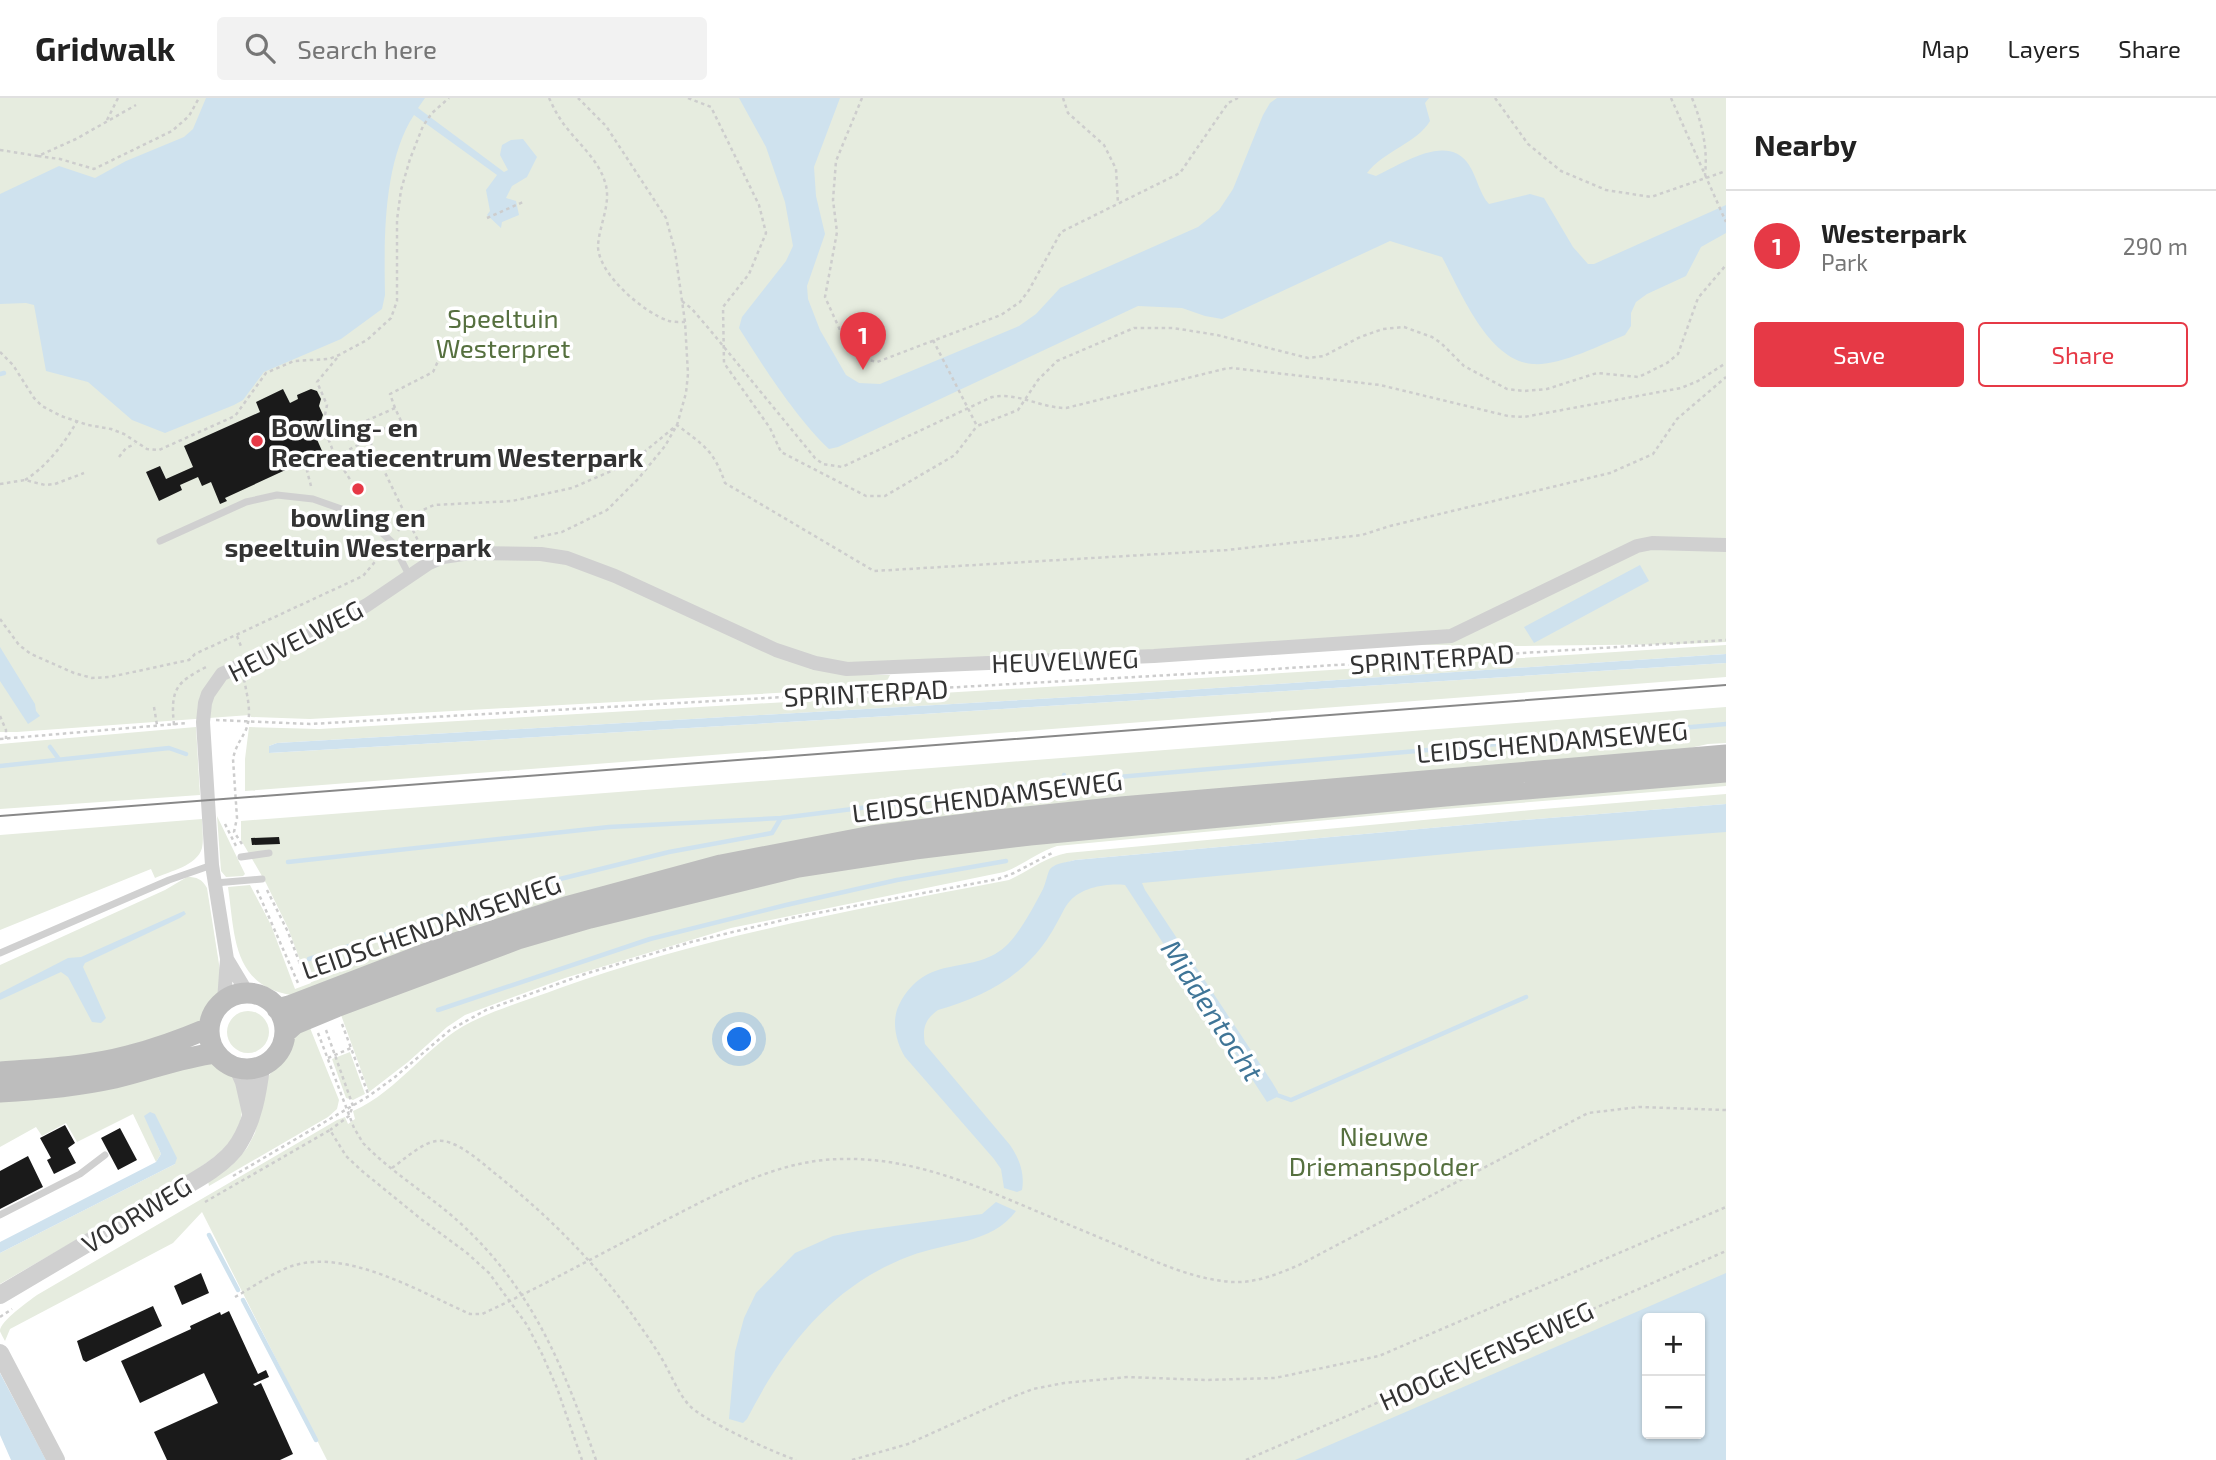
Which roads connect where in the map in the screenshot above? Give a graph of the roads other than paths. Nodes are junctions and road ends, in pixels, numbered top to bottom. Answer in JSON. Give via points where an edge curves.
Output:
{"nodes":[{"id":1,"x":160,"y":541,"type":"dead end"},
{"id":2,"x":1726,"y":545,"type":"edge"},
{"id":3,"x":407,"y":569,"type":"junction"},
{"id":4,"x":1726,"y":755,"type":"edge"},
{"id":5,"x":1726,"y":772,"type":"edge"},
{"id":6,"x":269,"y":853,"type":"dead end"},
{"id":7,"x":241,"y":857,"type":"dead end"},
{"id":8,"x":212,"y":865,"type":"junction"},
{"id":9,"x":262,"y":879,"type":"dead end"},
{"id":10,"x":215,"y":883,"type":"junction"},
{"id":11,"x":0,"y":953,"type":"edge"},
{"id":12,"x":227,"y":959,"type":"junction"},
{"id":13,"x":248,"y":994,"type":"junction"},
{"id":14,"x":224,"y":1001,"type":"junction"},
{"id":15,"x":277,"y":1009,"type":"junction"},
{"id":16,"x":209,"y":1028,"type":"junction"},
{"id":17,"x":285,"y":1034,"type":"junction"},
{"id":18,"x":216,"y":1053,"type":"junction"},
{"id":19,"x":261,"y":1066,"type":"junction"},
{"id":20,"x":239,"y":1068,"type":"junction"},
{"id":21,"x":0,"y":1072,"type":"edge"},
{"id":22,"x":0,"y":1091,"type":"edge"},
{"id":23,"x":251,"y":1112,"type":"junction"},
{"id":24,"x":105,"y":1154,"type":"dead end"},
{"id":25,"x":0,"y":1215,"type":"edge"},
{"id":26,"x":0,"y":1295,"type":"edge"},
{"id":27,"x":0,"y":1353,"type":"edge"},
{"id":28,"x":56,"y":1460,"type":"edge"}],
"edges":[{"from":1,"to":3,"type":"lane","via":[[246,502],[277,495],[313,499],[373,524],[392,542]]},
{"from":2,"to":3,"type":"street","name":"HEUVELWEG","via":[[1637,546],[1451,636],[1154,656],[847,669],[776,650],[567,558],[470,553]]},
{"from":3,"to":8,"type":"street","name":"HEUVELWEG","via":[[357,611],[222,674],[214,683],[205,703],[210,721]]},
{"from":4,"to":15,"type":"main road","name":"LEIDSCHENDAMSEWEG","via":[[1093,810],[872,836],[721,865],[566,907]]},
{"from":5,"to":17,"type":"main road","name":"LEIDSCHENDAMSEWEG","via":[[1030,835],[798,867],[518,939],[336,1007],[295,1024]]},
{"from":6,"to":7,"type":"lane"},
{"from":8,"to":10,"type":"street"},
{"from":8,"to":11,"type":"lane"},
{"from":9,"to":10,"type":"lane"},
{"from":10,"to":12,"type":"street"},
{"from":12,"to":13,"type":"street"},
{"from":12,"to":14,"type":"street"},
{"from":13,"to":14,"type":"main road"},
{"from":13,"to":15,"type":"main road","via":[[264,998]]},
{"from":14,"to":16,"type":"main road"},
{"from":15,"to":17,"type":"main road"},
{"from":16,"to":18,"type":"main road"},
{"from":16,"to":21,"type":"main road","via":[[126,1057]]},
{"from":17,"to":19,"type":"main road","via":[[276,1056]]},
{"from":18,"to":20,"type":"main road"},
{"from":18,"to":22,"type":"main road","via":[[113,1078]]},
{"from":19,"to":20,"type":"main road"},
{"from":19,"to":23,"type":"street","name":"VOORWEG"},
{"from":20,"to":23,"type":"street"},
{"from":23,"to":26,"type":"street","name":"VOORWEG","via":[[228,1157]]},
{"from":24,"to":25,"type":"lane","via":[[80,1174]]},
{"from":27,"to":28,"type":"street"}]}
